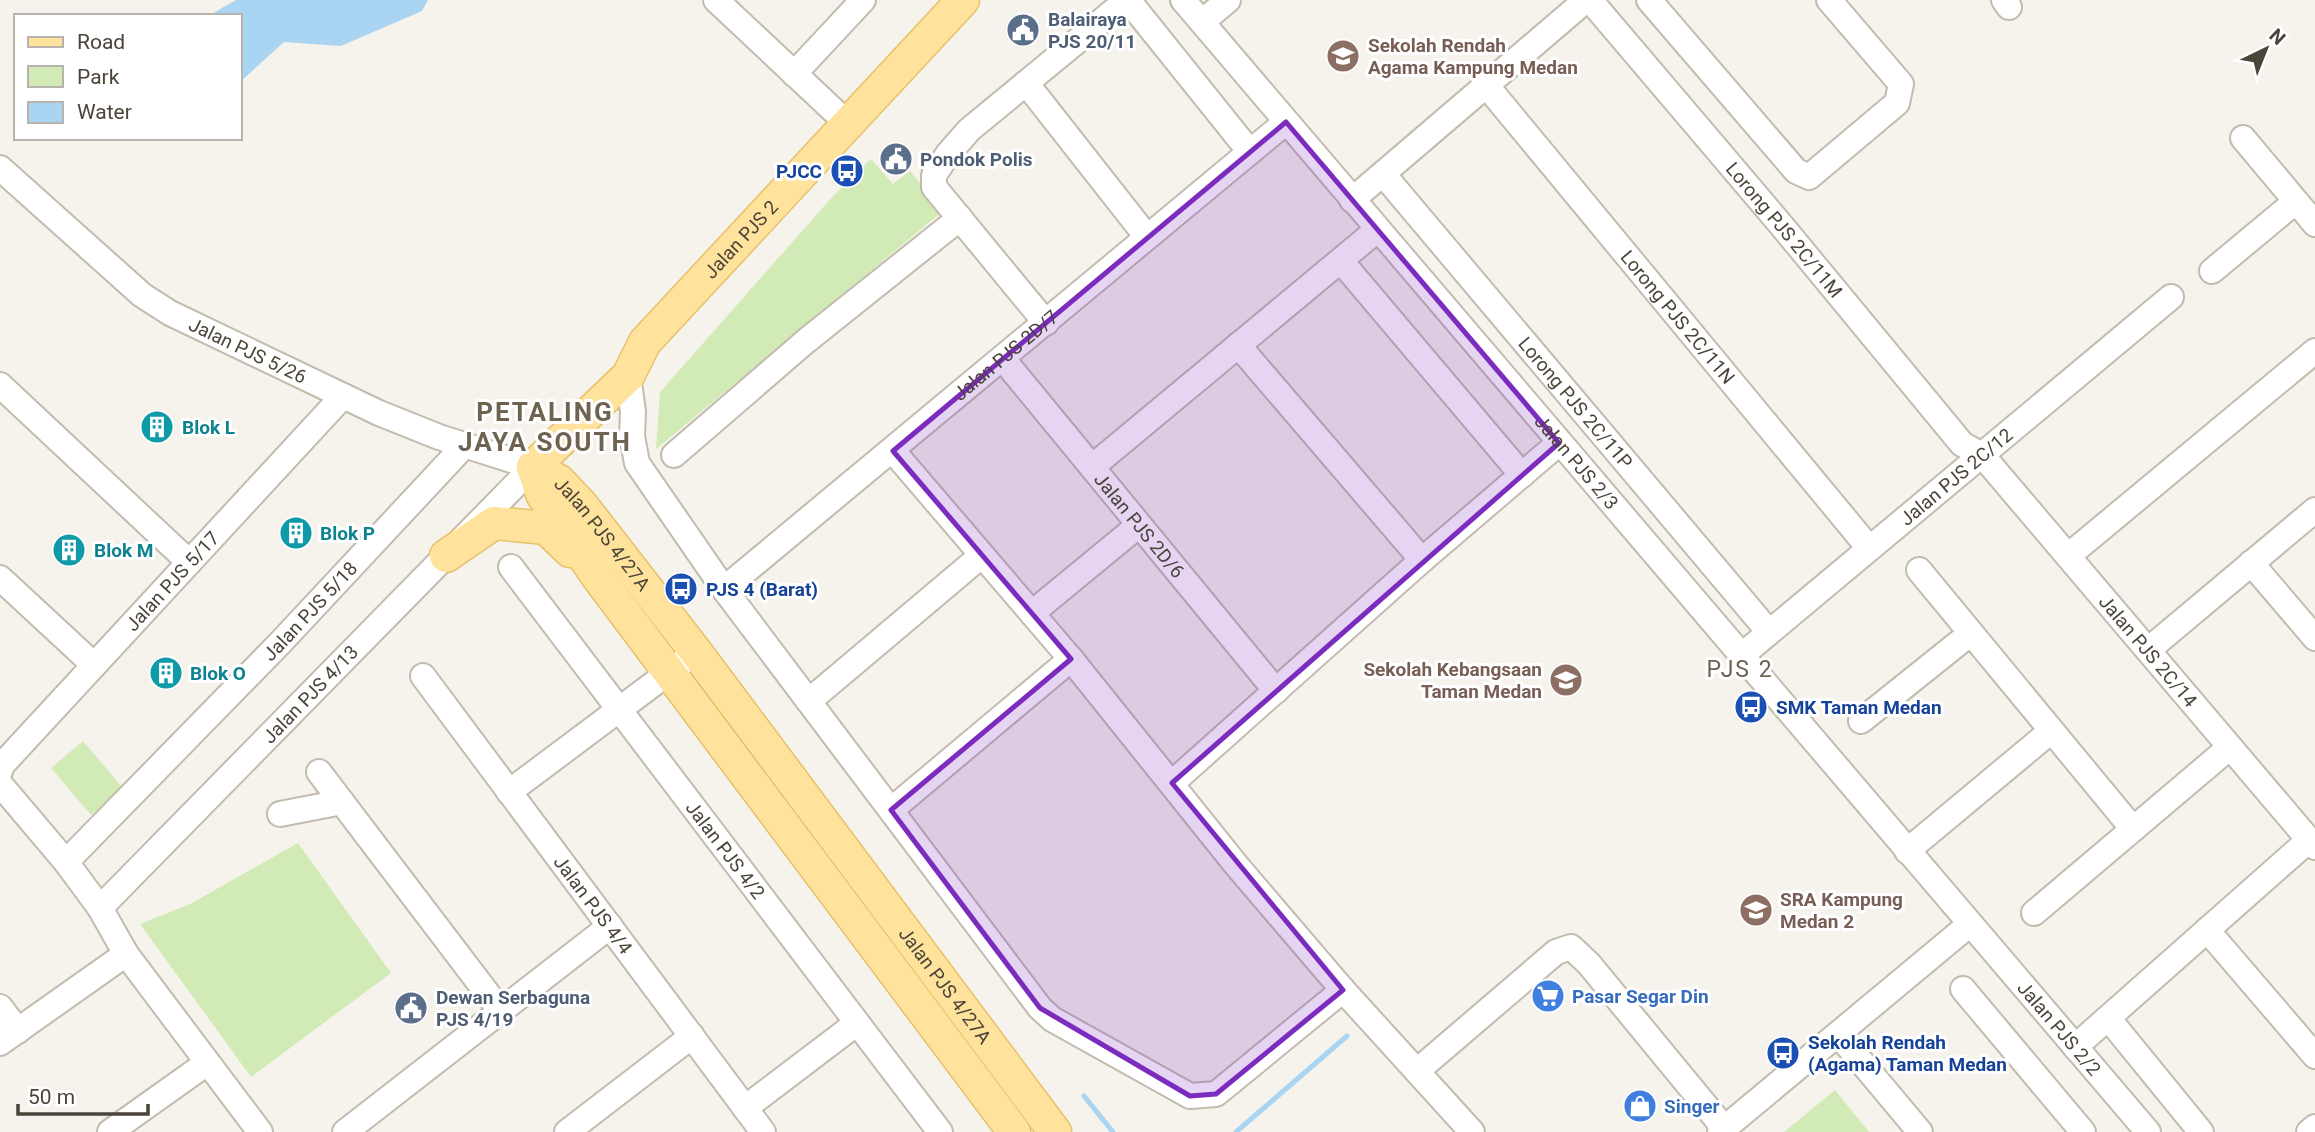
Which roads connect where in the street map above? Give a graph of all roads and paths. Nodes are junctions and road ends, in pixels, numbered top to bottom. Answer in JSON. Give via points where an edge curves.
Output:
{"nodes":[{"id":1,"x":716,"y":0,"type":"edge"},
{"id":2,"x":863,"y":0,"type":"edge"},
{"id":3,"x":963,"y":0,"type":"edge"},
{"id":4,"x":989,"y":0,"type":"edge"},
{"id":5,"x":1127,"y":0,"type":"edge"},
{"id":6,"x":1183,"y":0,"type":"edge"},
{"id":7,"x":1228,"y":0,"type":"edge"},
{"id":8,"x":1588,"y":0,"type":"edge"},
{"id":9,"x":1649,"y":0,"type":"edge"},
{"id":10,"x":1829,"y":0,"type":"edge"},
{"id":11,"x":1202,"y":22,"type":"junction"},
{"id":12,"x":794,"y":74,"type":"junction"},
{"id":13,"x":1026,"y":83,"type":"junction"},
{"id":14,"x":1486,"y":85,"type":"junction"},
{"id":15,"x":1286,"y":122,"type":"junction"},
{"id":16,"x":848,"y":124,"type":"junction"},
{"id":17,"x":2243,"y":138,"type":"dead end"},
{"id":18,"x":1250,"y":152,"type":"junction"},
{"id":19,"x":0,"y":168,"type":"edge"},
{"id":20,"x":1383,"y":174,"type":"junction"},
{"id":21,"x":1352,"y":200,"type":"junction"},
{"id":22,"x":2295,"y":202,"type":"junction"},
{"id":23,"x":960,"y":218,"type":"junction"},
{"id":24,"x":2315,"y":224,"type":"edge"},
{"id":25,"x":1377,"y":230,"type":"junction"},
{"id":26,"x":1147,"y":237,"type":"junction"},
{"id":27,"x":1341,"y":261,"type":"junction"},
{"id":28,"x":2212,"y":271,"type":"dead end"},
{"id":29,"x":2171,"y":297,"type":"dead end"},
{"id":30,"x":1046,"y":323,"type":"junction"},
{"id":31,"x":1238,"y":345,"type":"junction"},
{"id":32,"x":2315,"y":351,"type":"edge"},
{"id":33,"x":1003,"y":359,"type":"junction"},
{"id":34,"x":628,"y":376,"type":"junction"},
{"id":35,"x":0,"y":386,"type":"edge"},
{"id":36,"x":343,"y":396,"type":"junction"},
{"id":37,"x":578,"y":424,"type":"junction"},
{"id":38,"x":1559,"y":443,"type":"junction"},
{"id":39,"x":464,"y":446,"type":"junction"},
{"id":40,"x":893,"y":451,"type":"junction"},
{"id":41,"x":674,"y":455,"type":"dead end"},
{"id":42,"x":1982,"y":455,"type":"junction"},
{"id":43,"x":1091,"y":467,"type":"junction"},
{"id":44,"x":526,"y":474,"type":"junction"},
{"id":45,"x":1522,"y":475,"type":"junction"},
{"id":46,"x":581,"y":504,"type":"junction"},
{"id":47,"x":2315,"y":510,"type":"edge"},
{"id":48,"x":1139,"y":524,"type":"junction"},
{"id":49,"x":1869,"y":548,"type":"junction"},
{"id":50,"x":446,"y":556,"type":"junction"},
{"id":51,"x":981,"y":556,"type":"junction"},
{"id":52,"x":2068,"y":556,"type":"junction"},
{"id":53,"x":1422,"y":560,"type":"junction"},
{"id":54,"x":190,"y":562,"type":"junction"},
{"id":55,"x":2251,"y":564,"type":"junction"},
{"id":56,"x":511,"y":567,"type":"dead end"},
{"id":57,"x":1919,"y":570,"type":"dead end"},
{"id":58,"x":597,"y":576,"type":"junction"},
{"id":59,"x":0,"y":578,"type":"edge"},
{"id":60,"x":724,"y":589,"type":"junction"},
{"id":61,"x":1031,"y":613,"type":"junction"},
{"id":62,"x":1769,"y":632,"type":"junction"},
{"id":63,"x":1971,"y":633,"type":"junction"},
{"id":64,"x":2315,"y":638,"type":"edge"},
{"id":65,"x":2148,"y":650,"type":"junction"},
{"id":66,"x":696,"y":652,"type":"junction"},
{"id":67,"x":1741,"y":656,"type":"junction"},
{"id":68,"x":1071,"y":659,"type":"junction"},
{"id":69,"x":94,"y":665,"type":"junction"},
{"id":70,"x":669,"y":673,"type":"junction"},
{"id":71,"x":423,"y":676,"type":"dead end"},
{"id":72,"x":1276,"y":691,"type":"junction"},
{"id":73,"x":809,"y":701,"type":"junction"},
{"id":74,"x":620,"y":710,"type":"junction"},
{"id":75,"x":1861,"y":721,"type":"dead end"},
{"id":76,"x":2051,"y":731,"type":"junction"},
{"id":77,"x":2230,"y":747,"type":"junction"},
{"id":78,"x":0,"y":771,"type":"edge"},
{"id":79,"x":319,"y":772,"type":"dead end"},
{"id":80,"x":1172,"y":783,"type":"junction"},
{"id":81,"x":509,"y":792,"type":"junction"},
{"id":82,"x":342,"y":802,"type":"junction"},
{"id":83,"x":891,"y":810,"type":"junction"},
{"id":84,"x":280,"y":814,"type":"dead end"},
{"id":85,"x":2133,"y":830,"type":"junction"},
{"id":86,"x":2312,"y":843,"type":"edge"},
{"id":87,"x":1908,"y":851,"type":"junction"},
{"id":88,"x":66,"y":862,"type":"junction"},
{"id":89,"x":94,"y":900,"type":"junction"},
{"id":90,"x":2034,"y":914,"type":"dead end"},
{"id":91,"x":1970,"y":924,"type":"junction"},
{"id":92,"x":610,"y":926,"type":"junction"},
{"id":93,"x":2207,"y":930,"type":"junction"},
{"id":94,"x":126,"y":954,"type":"junction"},
{"id":95,"x":939,"y":977,"type":"junction"},
{"id":96,"x":1963,"y":989,"type":"dead end"},
{"id":97,"x":1343,"y":990,"type":"junction"},
{"id":98,"x":914,"y":1000,"type":"junction"},
{"id":99,"x":0,"y":1007,"type":"edge"},
{"id":100,"x":500,"y":1010,"type":"junction"},
{"id":101,"x":2108,"y":1018,"type":"junction"},
{"id":102,"x":857,"y":1023,"type":"junction"},
{"id":103,"x":1838,"y":1034,"type":"junction"},
{"id":104,"x":692,"y":1036,"type":"junction"},
{"id":105,"x":9,"y":1037,"type":"edge"},
{"id":106,"x":991,"y":1047,"type":"junction"},
{"id":107,"x":2076,"y":1047,"type":"junction"},
{"id":108,"x":2315,"y":1056,"type":"edge"},
{"id":109,"x":207,"y":1063,"type":"junction"},
{"id":110,"x":964,"y":1066,"type":"junction"},
{"id":111,"x":1417,"y":1070,"type":"junction"},
{"id":112,"x":745,"y":1108,"type":"junction"},
{"id":113,"x":2315,"y":1127,"type":"edge"},
{"id":114,"x":582,"y":1128,"type":"edge"},
{"id":115,"x":1722,"y":1130,"type":"edge"},
{"id":116,"x":110,"y":1132,"type":"edge"},
{"id":117,"x":260,"y":1132,"type":"edge"},
{"id":118,"x":345,"y":1132,"type":"edge"},
{"id":119,"x":763,"y":1132,"type":"edge"},
{"id":120,"x":940,"y":1132,"type":"edge"},
{"id":121,"x":1014,"y":1132,"type":"edge"},
{"id":122,"x":1055,"y":1132,"type":"edge"},
{"id":123,"x":1472,"y":1132,"type":"edge"},
{"id":124,"x":1920,"y":1132,"type":"edge"},
{"id":125,"x":2083,"y":1132,"type":"edge"},
{"id":126,"x":2148,"y":1132,"type":"edge"},
{"id":127,"x":2201,"y":1132,"type":"edge"},
{"id":128,"x":2309,"y":1132,"type":"edge"}],
"edges":[{"from":1,"to":12,"type":"street"},
{"from":2,"to":12,"type":"street"},
{"from":3,"to":16,"type":"main road","name":"Jalan PJS 2"},
{"from":4,"to":34,"type":"main road","via":[[657,362]]},
{"from":5,"to":13,"type":"street"},
{"from":5,"to":18,"type":"street"},
{"from":6,"to":11,"type":"street","name":"Jalan PJS 2/3"},
{"from":7,"to":11,"type":"street"},
{"from":8,"to":14,"type":"street"},
{"from":8,"to":42,"type":"street","name":"Lorong PJS 2C/11M","via":[[1962,444]]},
{"from":9,"to":10,"type":"street","via":[[1796,171],[1809,177],[1897,103],[1901,84]]},
{"from":11,"to":15,"type":"street","name":"Jalan PJS 2/3"},
{"from":12,"to":16,"type":"street"},
{"from":13,"to":23,"type":"street","via":[[969,130],[934,175],[934,187]]},
{"from":13,"to":26,"type":"street"},
{"from":14,"to":20,"type":"street"},
{"from":14,"to":49,"type":"street","name":"Lorong PJS 2C/11N"},
{"from":15,"to":18,"type":"street","name":"Jalan PJS 2D/7"},
{"from":15,"to":21,"type":"street","name":"Jalan PJS 2/3"},
{"from":16,"to":34,"type":"main road","name":"Jalan PJS 2","via":[[645,342]]},
{"from":17,"to":22,"type":"street"},
{"from":18,"to":26,"type":"street","name":"Jalan PJS 2D/7"},
{"from":19,"to":36,"type":"street","name":"Jalan PJS 5/26","via":[[142,295],[170,313]]},
{"from":20,"to":21,"type":"street"},
{"from":20,"to":62,"type":"street","name":"Lorong PJS 2C/11P"},
{"from":21,"to":25,"type":"street","name":"Jalan PJS 2/3"},
{"from":22,"to":24,"type":"street"},
{"from":22,"to":28,"type":"street"},
{"from":23,"to":30,"type":"street"},
{"from":23,"to":41,"type":"street","via":[[806,341]]},
{"from":25,"to":27,"type":"street"},
{"from":25,"to":38,"type":"street","name":"Jalan PJS 2/3"},
{"from":26,"to":30,"type":"street","name":"Jalan PJS 2D/7"},
{"from":27,"to":31,"type":"street"},
{"from":27,"to":45,"type":"street"},
{"from":29,"to":42,"type":"street","name":"Jalan PJS 2C/12"},
{"from":30,"to":33,"type":"street","name":"Jalan PJS 2D/7"},
{"from":31,"to":43,"type":"street"},
{"from":31,"to":53,"type":"street"},
{"from":32,"to":52,"type":"street"},
{"from":33,"to":40,"type":"street","name":"Jalan PJS 2D/7"},
{"from":33,"to":43,"type":"street","name":"Jalan PJS 2D/6"},
{"from":34,"to":37,"type":"main road","name":"Jalan PJS 2"},
{"from":34,"to":60,"type":"street","via":[[636,463]]},
{"from":35,"to":54,"type":"street"},
{"from":36,"to":39,"type":"street","name":"Jalan PJS 5/26"},
{"from":36,"to":54,"type":"street","name":"Jalan PJS 5/17"},
{"from":37,"to":44,"type":"main road","name":"Jalan PJS 2"},
{"from":37,"to":46,"type":"main road","via":[[573,460]]},
{"from":38,"to":45,"type":"street"},
{"from":38,"to":67,"type":"street","name":"Jalan PJS 2/3"},
{"from":39,"to":44,"type":"street","name":"Jalan PJS 5/26"},
{"from":39,"to":88,"type":"street","name":"Jalan PJS 5/18"},
{"from":40,"to":51,"type":"street"},
{"from":40,"to":60,"type":"street","name":"Jalan PJS 2D/7"},
{"from":42,"to":49,"type":"street","name":"Jalan PJS 2C/12"},
{"from":42,"to":52,"type":"street","name":"Jalan PJS 2C/14"},
{"from":43,"to":48,"type":"street","name":"Jalan PJS 2D/6"},
{"from":44,"to":46,"type":"main road","name":"Jalan PJS 4/27A","via":[[559,481]]},
{"from":44,"to":50,"type":"street","name":"Jalan PJS 4/13"},
{"from":44,"to":58,"type":"main road","name":"Jalan PJS 4/27A"},
{"from":45,"to":53,"type":"street"},
{"from":46,"to":66,"type":"main road","name":"Jalan PJS 4/27A"},
{"from":47,"to":55,"type":"street"},
{"from":48,"to":61,"type":"street"},
{"from":48,"to":72,"type":"street","name":"Jalan PJS 2D/6"},
{"from":49,"to":62,"type":"street","name":"Jalan PJS 2C/12"},
{"from":50,"to":58,"type":"main road","via":[[494,523],[532,526],[545,528]]},
{"from":50,"to":89,"type":"street","name":"Jalan PJS 4/13"},
{"from":51,"to":61,"type":"street"},
{"from":51,"to":73,"type":"street"},
{"from":52,"to":65,"type":"street","name":"Jalan PJS 2C/14"},
{"from":53,"to":72,"type":"street"},
{"from":54,"to":69,"type":"street","name":"Jalan PJS 5/17"},
{"from":55,"to":64,"type":"street"},
{"from":55,"to":65,"type":"street"},
{"from":56,"to":74,"type":"street","name":"Jalan PJS 4/2"},
{"from":57,"to":63,"type":"street"},
{"from":58,"to":70,"type":"main road","name":"Jalan PJS 4/27A"},
{"from":59,"to":69,"type":"street"},
{"from":60,"to":73,"type":"street"},
{"from":61,"to":68,"type":"street"},
{"from":62,"to":67,"type":"street","name":"Jalan PJS 2C/12"},
{"from":63,"to":75,"type":"street"},
{"from":63,"to":76,"type":"street"},
{"from":65,"to":77,"type":"street","name":"Jalan PJS 2C/14"},
{"from":66,"to":70,"type":"street"},
{"from":66,"to":95,"type":"main road","name":"Jalan PJS 4/27A"},
{"from":67,"to":87,"type":"street","name":"Jalan PJS 2/3"},
{"from":68,"to":80,"type":"street"},
{"from":68,"to":83,"type":"street"},
{"from":69,"to":78,"type":"street","name":"Jalan PJS 5/17"},
{"from":70,"to":74,"type":"street"},
{"from":70,"to":98,"type":"main road","name":"Jalan PJS 4/27A"},
{"from":71,"to":81,"type":"street","name":"Jalan PJS 4/4"},
{"from":72,"to":80,"type":"street"},
{"from":73,"to":83,"type":"street"},
{"from":74,"to":81,"type":"street"},
{"from":74,"to":102,"type":"street","name":"Jalan PJS 4/2"},
{"from":76,"to":85,"type":"street"},
{"from":76,"to":87,"type":"street"},
{"from":77,"to":85,"type":"street"},
{"from":77,"to":86,"type":"street","name":"Jalan PJS 2C/14"},
{"from":78,"to":88,"type":"street"},
{"from":79,"to":82,"type":"street"},
{"from":80,"to":97,"type":"street"},
{"from":81,"to":92,"type":"street","name":"Jalan PJS 4/4"},
{"from":82,"to":84,"type":"street"},
{"from":82,"to":100,"type":"street"},
{"from":83,"to":97,"type":"street","via":[[1040,1008],[1191,1096],[1216,1094]]},
{"from":85,"to":90,"type":"street"},
{"from":86,"to":93,"type":"street"},
{"from":87,"to":91,"type":"street","name":"Jalan PJS 2/3"},
{"from":88,"to":89,"type":"street"},
{"from":89,"to":94,"type":"street"},
{"from":91,"to":103,"type":"street"},
{"from":91,"to":107,"type":"street","name":"Jalan PJS 2/2"},
{"from":92,"to":100,"type":"street"},
{"from":92,"to":104,"type":"street","name":"Jalan PJS 4/4"},
{"from":93,"to":101,"type":"street"},
{"from":93,"to":108,"type":"street"},
{"from":94,"to":105,"type":"street"},
{"from":94,"to":109,"type":"street"},
{"from":95,"to":98,"type":"main road","via":[[942,992],[937,1000]]},
{"from":95,"to":106,"type":"main road","name":"Jalan PJS 4/27A"},
{"from":96,"to":125,"type":"street"},
{"from":97,"to":111,"type":"street"},
{"from":98,"to":110,"type":"main road","name":"Jalan PJS 4/27A"},
{"from":99,"to":105,"type":"street"},
{"from":100,"to":118,"type":"street"},
{"from":101,"to":107,"type":"street"},
{"from":101,"to":127,"type":"street"},
{"from":102,"to":112,"type":"street"},
{"from":102,"to":120,"type":"street","name":"Jalan PJS 4/2"},
{"from":103,"to":115,"type":"street"},
{"from":103,"to":124,"type":"street"},
{"from":104,"to":112,"type":"street","name":"Jalan PJS 4/4"},
{"from":104,"to":114,"type":"street"},
{"from":106,"to":110,"type":"main road","via":[[979,1039],[971,1040]]},
{"from":106,"to":122,"type":"main road","name":"Jalan PJS 4/27A"},
{"from":107,"to":126,"type":"street","name":"Jalan PJS 2/2"},
{"from":109,"to":116,"type":"street"},
{"from":109,"to":117,"type":"street"},
{"from":110,"to":121,"type":"main road","name":"Jalan PJS 4/27A"},
{"from":111,"to":115,"type":"street","via":[[1556,952],[1571,947]]},
{"from":111,"to":123,"type":"street"},
{"from":112,"to":119,"type":"street","name":"Jalan PJS 4/4"},
{"from":113,"to":128,"type":"street"}]}
